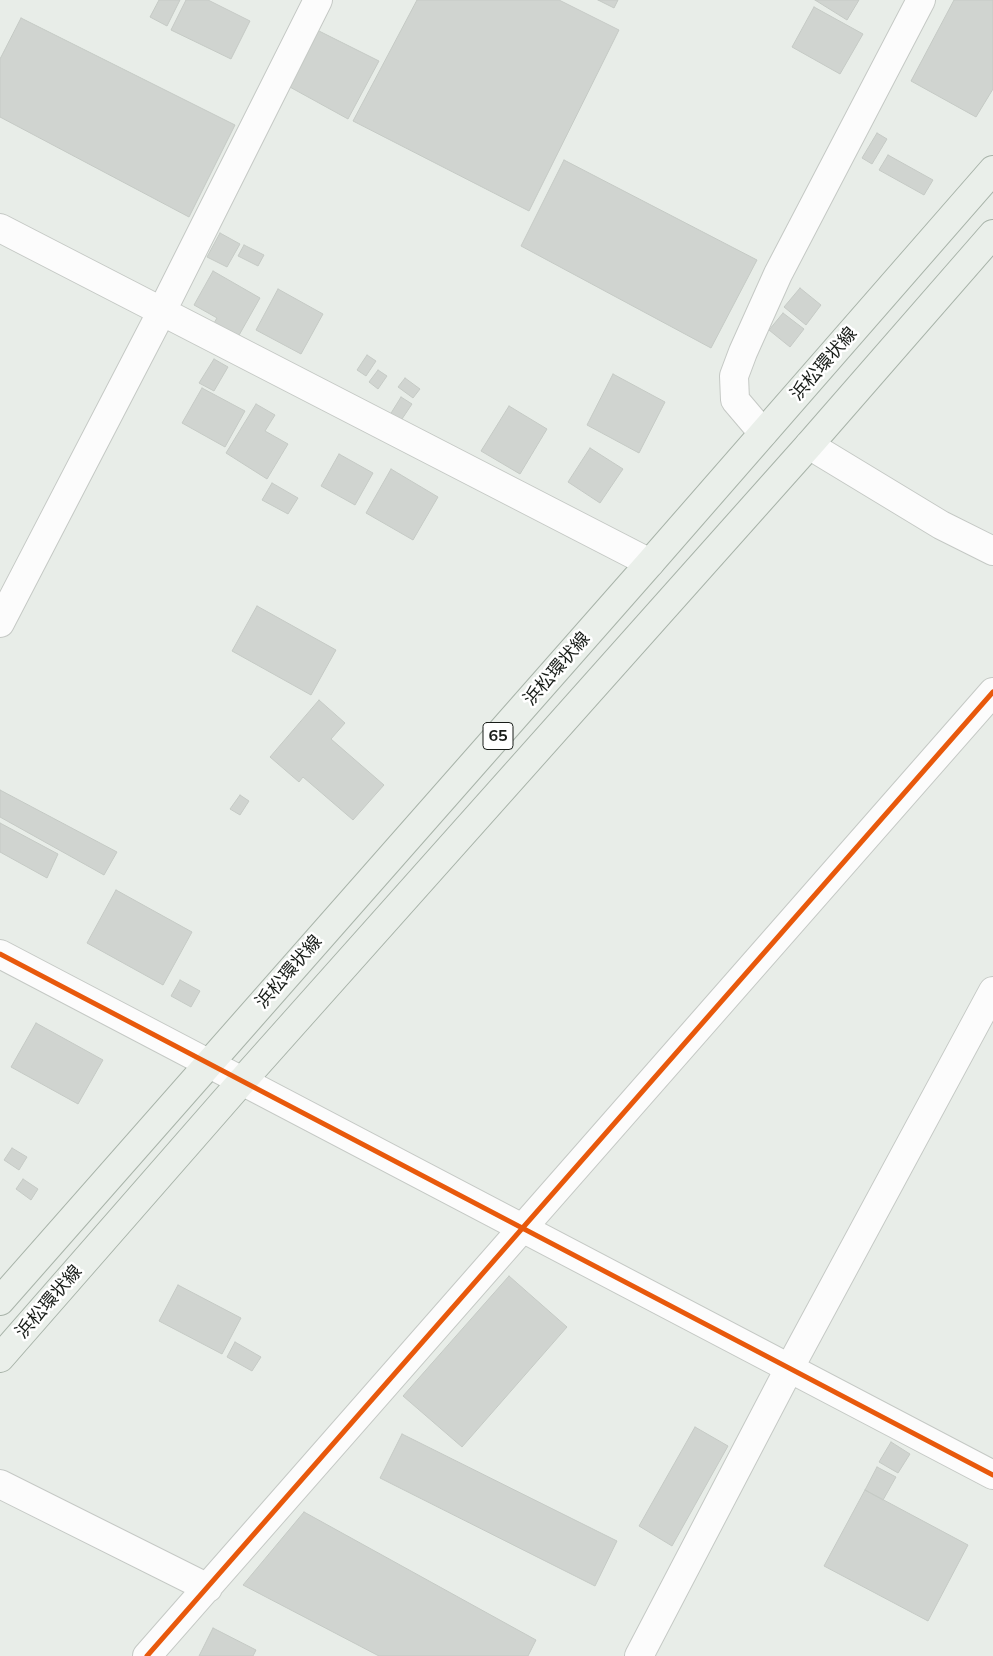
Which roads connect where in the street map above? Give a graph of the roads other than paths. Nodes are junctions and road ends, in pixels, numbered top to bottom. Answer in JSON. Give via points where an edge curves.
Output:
{"nodes":[{"id":1,"x":318,"y":0,"type":"edge"},
{"id":2,"x":921,"y":0,"type":"edge"},
{"id":3,"x":993,"y":170,"type":"edge"},
{"id":4,"x":0,"y":228,"type":"edge"},
{"id":5,"x":993,"y":234,"type":"edge"},
{"id":6,"x":162,"y":311,"type":"junction"},
{"id":7,"x":763,"y":433,"type":"junction"},
{"id":8,"x":809,"y":446,"type":"junction"},
{"id":9,"x":993,"y":551,"type":"edge"},
{"id":10,"x":650,"y":563,"type":"junction"},
{"id":11,"x":0,"y":623,"type":"edge"},
{"id":12,"x":993,"y":692,"type":"edge"},
{"id":13,"x":0,"y":954,"type":"edge"},
{"id":14,"x":993,"y":991,"type":"edge"},
{"id":15,"x":210,"y":1062,"type":"junction"},
{"id":16,"x":243,"y":1080,"type":"junction"},
{"id":17,"x":522,"y":1228,"type":"junction"},
{"id":18,"x":0,"y":1301,"type":"edge"},
{"id":19,"x":0,"y":1358,"type":"edge"},
{"id":20,"x":789,"y":1369,"type":"junction"},
{"id":21,"x":993,"y":1475,"type":"edge"},
{"id":22,"x":0,"y":1484,"type":"edge"},
{"id":23,"x":208,"y":1588,"type":"junction"},
{"id":24,"x":147,"y":1656,"type":"edge"},
{"id":25,"x":639,"y":1656,"type":"edge"}],
"edges":[{"from":1,"to":6,"type":"street"},
{"from":2,"to":7,"type":"street","via":[[778,274],[734,376],[735,400]]},
{"from":3,"to":7,"type":"main road","name":"浜松環状線","number":"65"},
{"from":4,"to":6,"type":"street"},
{"from":5,"to":8,"type":"main road","name":"浜松環状線","number":"65"},
{"from":6,"to":10,"type":"street"},
{"from":6,"to":11,"type":"street"},
{"from":7,"to":10,"type":"main road","name":"浜松環状線","number":"65"},
{"from":8,"to":9,"type":"street","via":[[941,525]]},
{"from":8,"to":16,"type":"main road","name":"浜松環状線","number":"65"},
{"from":10,"to":15,"type":"main road","name":"浜松環状線","number":"65"},
{"from":12,"to":17,"type":"street"},
{"from":13,"to":15,"type":"street"},
{"from":14,"to":20,"type":"street"},
{"from":15,"to":16,"type":"street"},
{"from":15,"to":18,"type":"main road","name":"浜松環状線","number":"65"},
{"from":16,"to":17,"type":"street"},
{"from":16,"to":19,"type":"main road","name":"浜松環状線","number":"65"},
{"from":17,"to":20,"type":"street"},
{"from":17,"to":23,"type":"street"},
{"from":20,"to":21,"type":"street"},
{"from":20,"to":25,"type":"street"},
{"from":22,"to":23,"type":"street"},
{"from":23,"to":24,"type":"street"}]}
